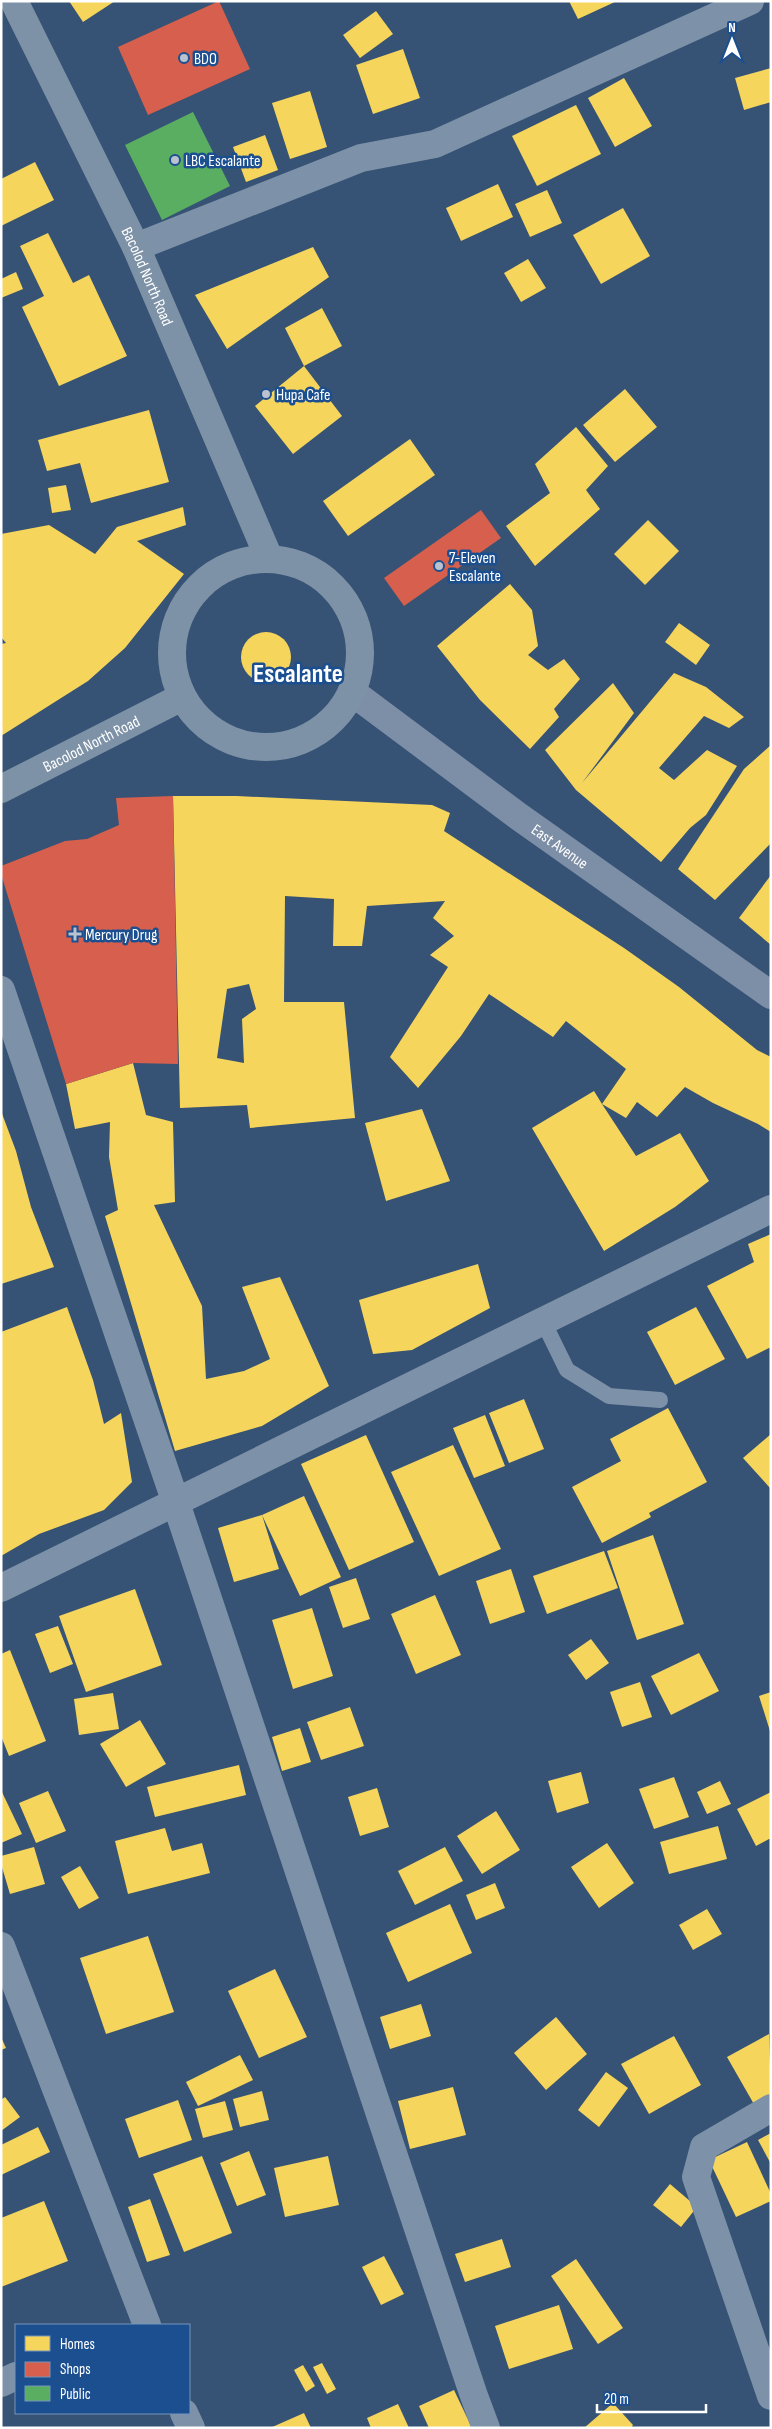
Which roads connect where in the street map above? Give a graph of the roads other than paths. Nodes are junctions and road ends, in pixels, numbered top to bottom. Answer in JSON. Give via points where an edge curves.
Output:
{"nodes":[{"id":1,"x":14,"y":1,"type":"edge"},
{"id":2,"x":750,"y":1,"type":"edge"},
{"id":3,"x":136,"y":247,"type":"junction"},
{"id":4,"x":269,"y":558,"type":"junction"},
{"id":5,"x":352,"y":692,"type":"junction"},
{"id":6,"x":182,"y":697,"type":"junction"},
{"id":7,"x":1,"y":789,"type":"edge"},
{"id":8,"x":1,"y":990,"type":"edge"},
{"id":9,"x":771,"y":995,"type":"edge"},
{"id":10,"x":771,"y":1209,"type":"edge"},
{"id":11,"x":543,"y":1321,"type":"junction"},
{"id":12,"x":660,"y":1400,"type":"dead end"},
{"id":13,"x":176,"y":1503,"type":"junction"},
{"id":14,"x":1,"y":1588,"type":"edge"},
{"id":15,"x":1,"y":1946,"type":"edge"},
{"id":16,"x":771,"y":2108,"type":"edge"},
{"id":17,"x":141,"y":2323,"type":"edge"},
{"id":18,"x":15,"y":2376,"type":"edge"},
{"id":19,"x":1,"y":2383,"type":"edge"},
{"id":20,"x":771,"y":2396,"type":"edge"},
{"id":21,"x":184,"y":2414,"type":"edge"},
{"id":22,"x":191,"y":2428,"type":"edge"},
{"id":23,"x":486,"y":2428,"type":"edge"}],
"edges":[{"from":1,"to":3,"type":"highway","name":"Bacolod North Road"},
{"from":2,"to":3,"type":"street","via":[[435,144],[361,158]]},
{"from":3,"to":4,"type":"highway","name":"Bacolod North Road"},
{"from":4,"to":5,"type":"highway","via":[[300,564],[326,580],[347,603],[358,632],[361,663]]},
{"from":4,"to":6,"type":"highway","via":[[237,563],[208,579],[186,603],[173,633],[172,666]]},
{"from":5,"to":6,"type":"highway","via":[[336,717],[312,735],[284,746],[254,746],[225,738],[201,721]]},
{"from":5,"to":9,"type":"main road","name":"East Avenue","via":[[518,816]]},
{"from":6,"to":7,"type":"highway","name":"Bacolod North Road"},
{"from":8,"to":13,"type":"street"},
{"from":10,"to":11,"type":"street"},
{"from":11,"to":12,"type":"lane","via":[[567,1370],[609,1396]]},
{"from":11,"to":13,"type":"street"},
{"from":13,"to":14,"type":"street"},
{"from":13,"to":23,"type":"street"},
{"from":15,"to":17,"type":"street"},
{"from":16,"to":20,"type":"street","via":[[704,2147],[696,2177]]},
{"from":18,"to":19,"type":"street"},
{"from":21,"to":22,"type":"street"}]}
